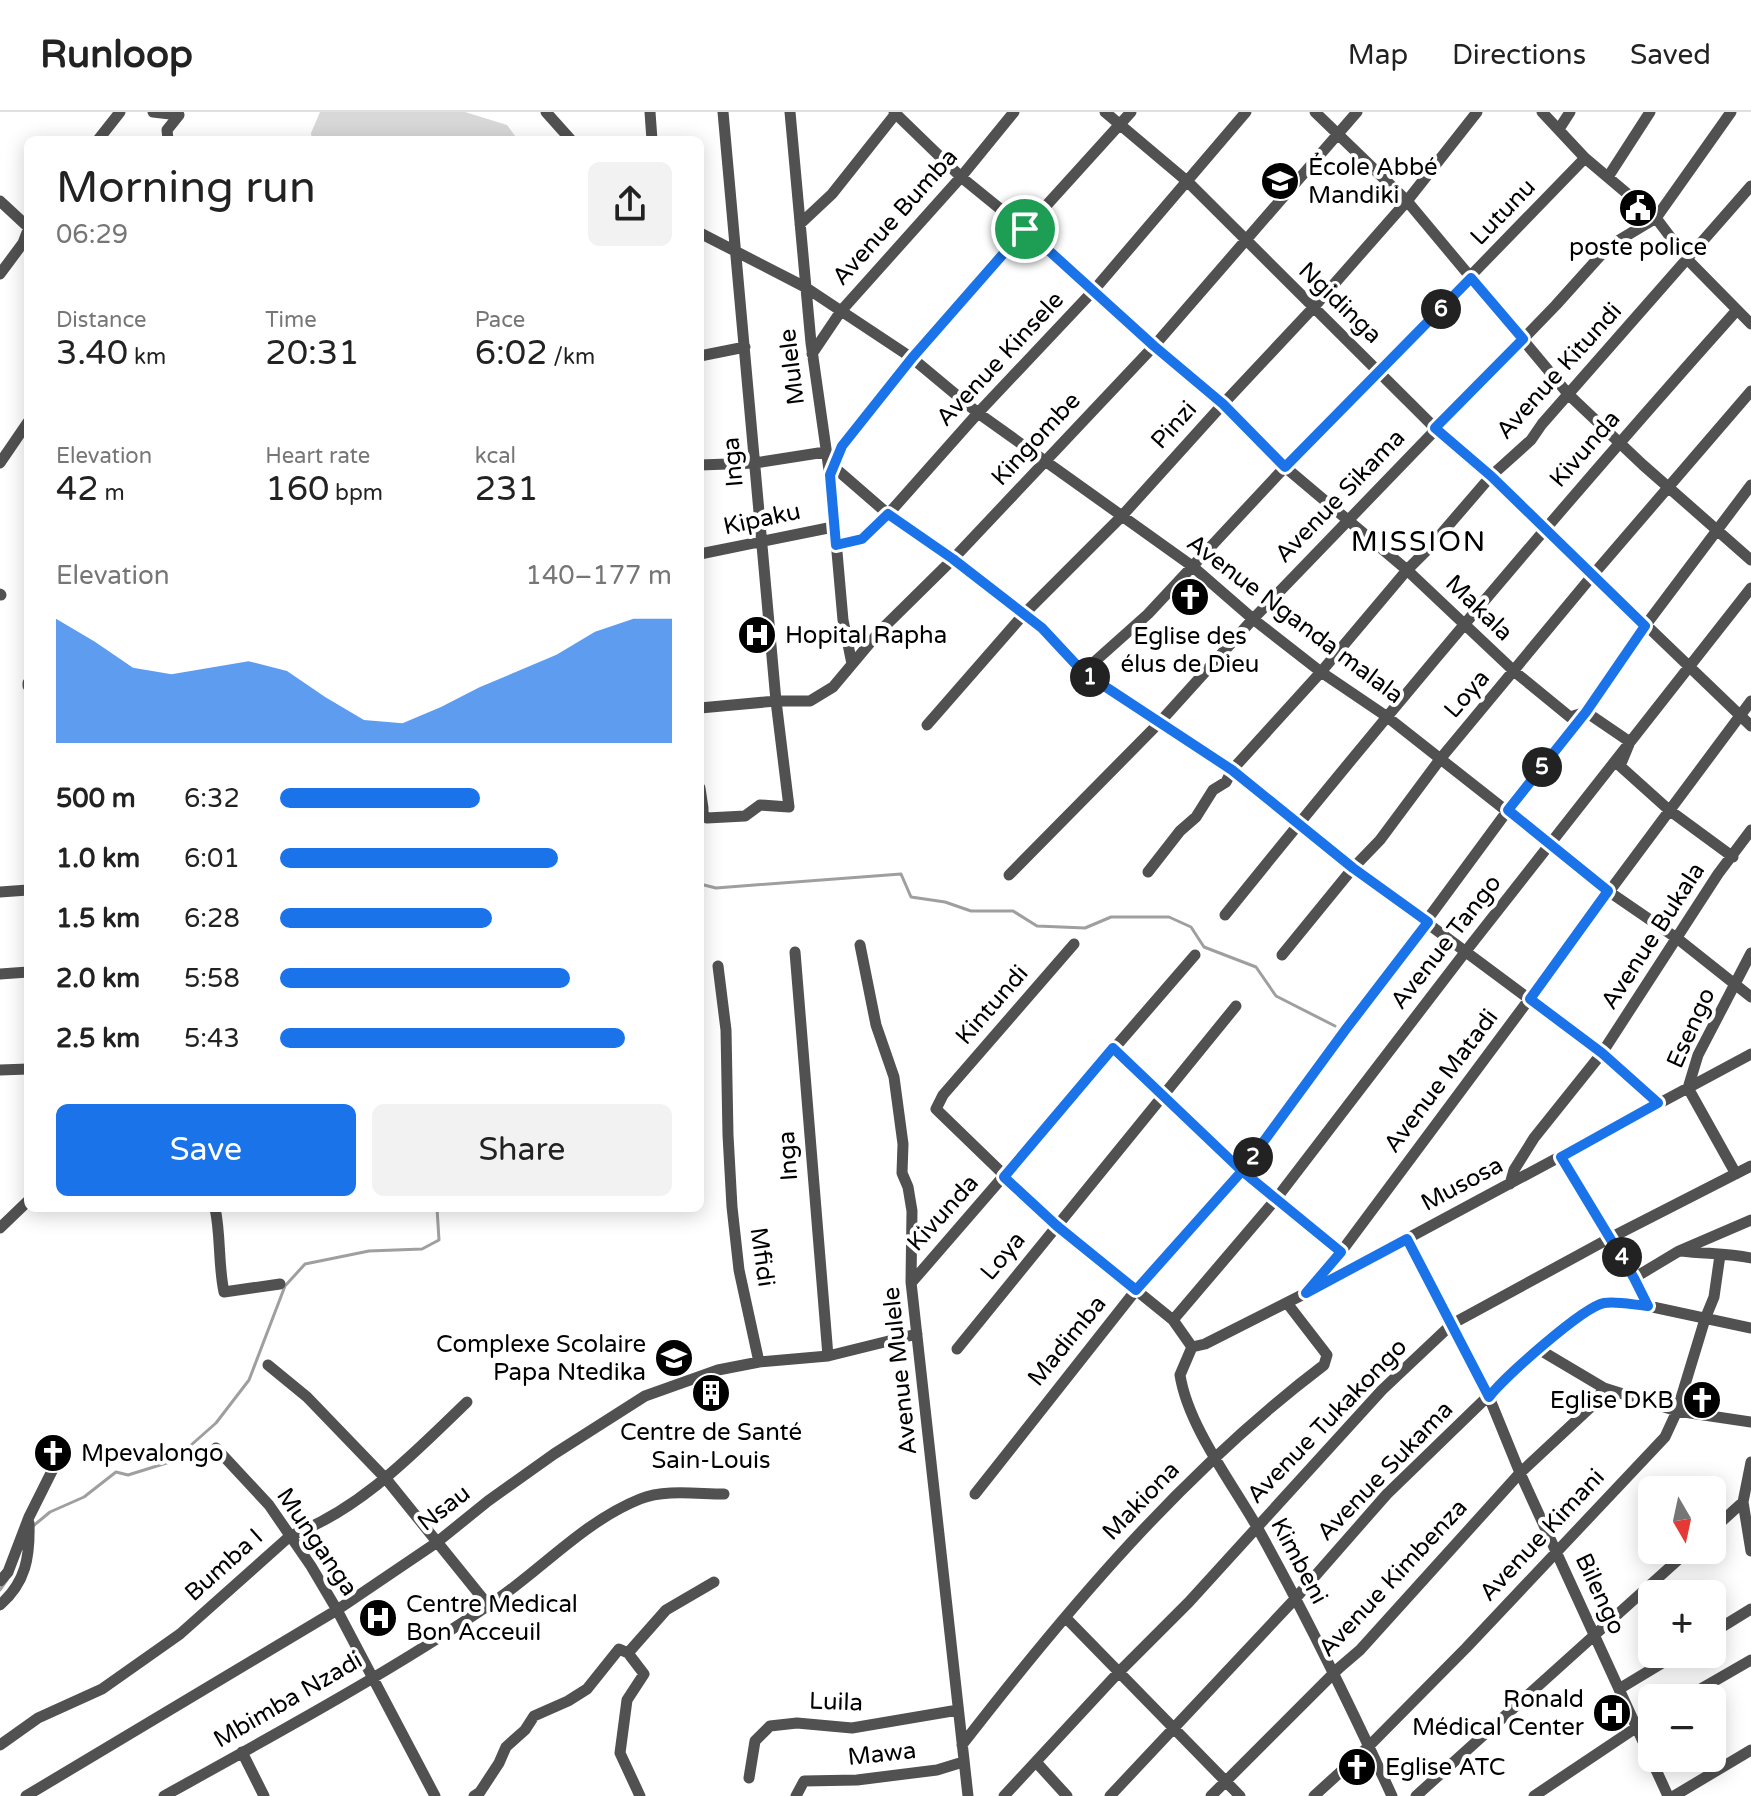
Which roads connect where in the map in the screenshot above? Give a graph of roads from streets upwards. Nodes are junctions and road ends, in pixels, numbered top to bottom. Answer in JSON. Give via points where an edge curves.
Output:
{"nodes":[{"id":1,"x":120,"y":112,"type":"edge"},
{"id":2,"x":153,"y":112,"type":"edge"},
{"id":3,"x":546,"y":112,"type":"edge"},
{"id":4,"x":650,"y":112,"type":"edge"},
{"id":5,"x":723,"y":112,"type":"edge"},
{"id":6,"x":790,"y":112,"type":"edge"},
{"id":7,"x":895,"y":112,"type":"edge"},
{"id":8,"x":1014,"y":112,"type":"edge"},
{"id":9,"x":1105,"y":112,"type":"edge"},
{"id":10,"x":1131,"y":112,"type":"edge"},
{"id":11,"x":1246,"y":112,"type":"edge"},
{"id":12,"x":1315,"y":112,"type":"edge"},
{"id":13,"x":1357,"y":112,"type":"edge"},
{"id":14,"x":1477,"y":112,"type":"edge"},
{"id":15,"x":1542,"y":112,"type":"edge"},
{"id":16,"x":1570,"y":112,"type":"edge"},
{"id":17,"x":1650,"y":112,"type":"edge"},
{"id":18,"x":1731,"y":112,"type":"edge"},
{"id":19,"x":184,"y":114,"type":"edge"},
{"id":20,"x":1119,"y":126,"type":"junction"},
{"id":21,"x":1559,"y":129,"type":"junction"},
{"id":22,"x":1340,"y":134,"type":"junction"},
{"id":23,"x":101,"y":136,"type":"edge"},
{"id":24,"x":168,"y":136,"type":"edge"},
{"id":25,"x":567,"y":136,"type":"edge"},
{"id":26,"x":652,"y":136,"type":"edge"},
{"id":27,"x":1585,"y":158,"type":"junction"},
{"id":28,"x":961,"y":177,"type":"junction"},
{"id":29,"x":1608,"y":177,"type":"junction"},
{"id":30,"x":1188,"y":182,"type":"junction"},
{"id":31,"x":1751,"y":186,"type":"edge"},
{"id":32,"x":0,"y":201,"type":"edge"},
{"id":33,"x":1407,"y":201,"type":"junction"},
{"id":34,"x":1656,"y":218,"type":"junction"},
{"id":35,"x":24,"y":224,"type":"edge"},
{"id":36,"x":800,"y":224,"type":"junction"},
{"id":37,"x":1025,"y":229,"type":"junction"},
{"id":38,"x":704,"y":235,"type":"edge"},
{"id":39,"x":24,"y":240,"type":"edge"},
{"id":40,"x":1245,"y":241,"type":"junction"},
{"id":41,"x":736,"y":252,"type":"junction"},
{"id":42,"x":1687,"y":259,"type":"junction"},
{"id":43,"x":0,"y":274,"type":"edge"},
{"id":44,"x":1471,"y":278,"type":"junction"},
{"id":45,"x":805,"y":287,"type":"junction"},
{"id":46,"x":1094,"y":290,"type":"junction"},
{"id":47,"x":1313,"y":308,"type":"junction"},
{"id":48,"x":1737,"y":310,"type":"junction"},
{"id":49,"x":841,"y":311,"type":"junction"},
{"id":50,"x":1750,"y":320,"type":"edge"},
{"id":51,"x":1523,"y":339,"type":"junction"},
{"id":52,"x":1154,"y":346,"type":"junction"},
{"id":53,"x":745,"y":347,"type":"junction"},
{"id":54,"x":812,"y":354,"type":"junction"},
{"id":55,"x":704,"y":355,"type":"edge"},
{"id":56,"x":912,"y":358,"type":"junction"},
{"id":57,"x":1380,"y":372,"type":"junction"},
{"id":58,"x":1751,"y":391,"type":"edge"},
{"id":59,"x":1569,"y":395,"type":"junction"},
{"id":60,"x":1223,"y":404,"type":"junction"},
{"id":61,"x":978,"y":413,"type":"junction"},
{"id":62,"x":24,"y":428,"type":"edge"},
{"id":63,"x":1435,"y":428,"type":"junction"},
{"id":64,"x":1619,"y":442,"type":"junction"},
{"id":65,"x":825,"y":452,"type":"junction"},
{"id":66,"x":1045,"y":462,"type":"junction"},
{"id":67,"x":0,"y":463,"type":"edge"},
{"id":68,"x":755,"y":463,"type":"junction"},
{"id":69,"x":704,"y":465,"type":"edge"},
{"id":70,"x":1285,"y":467,"type":"junction"},
{"id":71,"x":832,"y":472,"type":"junction"},
{"id":72,"x":1491,"y":476,"type":"junction"},
{"id":73,"x":1751,"y":485,"type":"edge"},
{"id":74,"x":1668,"y":487,"type":"junction"},
{"id":75,"x":888,"y":514,"type":"junction"},
{"id":76,"x":1121,"y":517,"type":"junction"},
{"id":77,"x":1349,"y":520,"type":"junction"},
{"id":78,"x":833,"y":527,"type":"junction"},
{"id":79,"x":1546,"y":529,"type":"junction"},
{"id":80,"x":1717,"y":529,"type":"junction"},
{"id":81,"x":763,"y":542,"type":"junction"},
{"id":82,"x":836,"y":545,"type":"junction"},
{"id":83,"x":704,"y":553,"type":"edge"},
{"id":84,"x":953,"y":559,"type":"junction"},
{"id":85,"x":1751,"y":560,"type":"edge"},
{"id":86,"x":1192,"y":566,"type":"junction"},
{"id":87,"x":1407,"y":570,"type":"junction"},
{"id":88,"x":1592,"y":576,"type":"junction"},
{"id":89,"x":1751,"y":588,"type":"edge"},
{"id":90,"x":1024,"y":614,"type":"junction"},
{"id":91,"x":1253,"y":619,"type":"junction"},
{"id":92,"x":1466,"y":624,"type":"junction"},
{"id":93,"x":1645,"y":626,"type":"junction"},
{"id":94,"x":852,"y":664,"type":"junction"},
{"id":95,"x":1689,"y":664,"type":"junction"},
{"id":96,"x":1083,"y":672,"type":"junction"},
{"id":97,"x":1321,"y":672,"type":"junction"},
{"id":98,"x":1515,"y":672,"type":"junction"},
{"id":99,"x":776,"y":701,"type":"junction"},
{"id":100,"x":1751,"y":701,"type":"edge"},
{"id":101,"x":704,"y":708,"type":"edge"},
{"id":102,"x":1586,"y":712,"type":"junction"},
{"id":103,"x":1740,"y":715,"type":"junction"},
{"id":104,"x":1386,"y":716,"type":"junction"},
{"id":105,"x":1159,"y":723,"type":"junction"},
{"id":106,"x":927,"y":725,"type":"dead end"},
{"id":107,"x":1751,"y":726,"type":"edge"},
{"id":108,"x":1630,"y":742,"type":"junction"},
{"id":109,"x":1441,"y":758,"type":"junction"},
{"id":110,"x":1232,"y":770,"type":"junction"},
{"id":111,"x":1508,"y":810,"type":"junction"},
{"id":112,"x":1669,"y":810,"type":"junction"},
{"id":113,"x":704,"y":815,"type":"edge"},
{"id":114,"x":1299,"y":823,"type":"junction"},
{"id":115,"x":1751,"y":830,"type":"edge"},
{"id":116,"x":1551,"y":844,"type":"junction"},
{"id":117,"x":1733,"y":857,"type":"junction"},
{"id":118,"x":1353,"y":868,"type":"junction"},
{"id":119,"x":1148,"y":872,"type":"dead end"},
{"id":120,"x":1009,"y":875,"type":"dead end"},
{"id":121,"x":24,"y":890,"type":"edge"},
{"id":122,"x":1608,"y":891,"type":"junction"},
{"id":123,"x":0,"y":892,"type":"edge"},
{"id":124,"x":1225,"y":915,"type":"dead end"},
{"id":125,"x":1428,"y":922,"type":"junction"},
{"id":126,"x":1678,"y":939,"type":"junction"},
{"id":127,"x":1074,"y":944,"type":"dead end"},
{"id":128,"x":860,"y":945,"type":"dead end"},
{"id":129,"x":1466,"y":951,"type":"junction"},
{"id":130,"x":795,"y":952,"type":"dead end"},
{"id":131,"x":1751,"y":953,"type":"edge"},
{"id":132,"x":1195,"y":955,"type":"dead end"},
{"id":133,"x":1282,"y":955,"type":"dead end"},
{"id":134,"x":718,"y":966,"type":"dead end"},
{"id":135,"x":24,"y":972,"type":"edge"},
{"id":136,"x":0,"y":974,"type":"edge"},
{"id":137,"x":1735,"y":985,"type":"junction"},
{"id":138,"x":1751,"y":997,"type":"edge"},
{"id":139,"x":1530,"y":999,"type":"junction"},
{"id":140,"x":1236,"y":1006,"type":"dead end"},
{"id":141,"x":1113,"y":1048,"type":"junction"},
{"id":142,"x":1602,"y":1053,"type":"junction"},
{"id":143,"x":1751,"y":1054,"type":"edge"},
{"id":144,"x":24,"y":1069,"type":"edge"},
{"id":145,"x":0,"y":1070,"type":"edge"},
{"id":146,"x":1688,"y":1088,"type":"junction"},
{"id":147,"x":1163,"y":1095,"type":"junction"},
{"id":148,"x":1658,"y":1103,"type":"junction"},
{"id":149,"x":1561,"y":1157,"type":"junction"},
{"id":150,"x":1751,"y":1166,"type":"edge"},
{"id":151,"x":1242,"y":1171,"type":"junction"},
{"id":152,"x":1736,"y":1174,"type":"junction"},
{"id":153,"x":1004,"y":1177,"type":"junction"},
{"id":154,"x":1510,"y":1184,"type":"junction"},
{"id":155,"x":1276,"y":1199,"type":"junction"},
{"id":156,"x":24,"y":1205,"type":"edge"},
{"id":157,"x":216,"y":1212,"type":"edge"},
{"id":158,"x":1751,"y":1220,"type":"edge"},
{"id":159,"x":1057,"y":1226,"type":"junction"},
{"id":160,"x":0,"y":1228,"type":"edge"},
{"id":161,"x":1610,"y":1238,"type":"junction"},
{"id":162,"x":1407,"y":1239,"type":"junction"},
{"id":163,"x":1679,"y":1251,"type":"junction"},
{"id":164,"x":1341,"y":1252,"type":"junction"},
{"id":165,"x":1720,"y":1255,"type":"junction"},
{"id":166,"x":1751,"y":1258,"type":"edge"},
{"id":167,"x":1634,"y":1278,"type":"junction"},
{"id":168,"x":911,"y":1282,"type":"junction"},
{"id":169,"x":280,"y":1284,"type":"dead end"},
{"id":170,"x":1136,"y":1290,"type":"junction"},
{"id":171,"x":1306,"y":1293,"type":"junction"},
{"id":172,"x":1287,"y":1303,"type":"junction"},
{"id":173,"x":1648,"y":1306,"type":"junction"},
{"id":174,"x":1705,"y":1319,"type":"junction"},
{"id":175,"x":1173,"y":1320,"type":"junction"},
{"id":176,"x":1452,"y":1324,"type":"junction"},
{"id":177,"x":1751,"y":1328,"type":"edge"},
{"id":178,"x":917,"y":1334,"type":"junction"},
{"id":179,"x":1192,"y":1347,"type":"junction"},
{"id":180,"x":957,"y":1349,"type":"dead end"},
{"id":181,"x":1540,"y":1350,"type":"junction"},
{"id":182,"x":828,"y":1356,"type":"junction"},
{"id":183,"x":759,"y":1362,"type":"junction"},
{"id":184,"x":268,"y":1365,"type":"dead end"},
{"id":185,"x":1604,"y":1388,"type":"junction"},
{"id":186,"x":1489,"y":1397,"type":"junction"},
{"id":187,"x":467,"y":1402,"type":"dead end"},
{"id":188,"x":1677,"y":1411,"type":"junction"},
{"id":189,"x":1751,"y":1422,"type":"edge"},
{"id":190,"x":216,"y":1448,"type":"dead end"},
{"id":191,"x":61,"y":1453,"type":"dead end"},
{"id":192,"x":1213,"y":1457,"type":"junction"},
{"id":193,"x":1751,"y":1462,"type":"edge"},
{"id":194,"x":1520,"y":1473,"type":"junction"},
{"id":195,"x":387,"y":1480,"type":"junction"},
{"id":196,"x":724,"y":1494,"type":"dead end"},
{"id":197,"x":975,"y":1494,"type":"dead end"},
{"id":198,"x":1743,"y":1502,"type":"junction"},
{"id":199,"x":1726,"y":1517,"type":"edge"},
{"id":200,"x":1749,"y":1524,"type":"edge"},
{"id":201,"x":29,"y":1525,"type":"junction"},
{"id":202,"x":1256,"y":1527,"type":"junction"},
{"id":203,"x":290,"y":1536,"type":"junction"},
{"id":204,"x":436,"y":1543,"type":"junction"},
{"id":205,"x":1751,"y":1551,"type":"edge"},
{"id":206,"x":1556,"y":1552,"type":"junction"},
{"id":207,"x":1673,"y":1564,"type":"edge"},
{"id":208,"x":0,"y":1581,"type":"edge"},
{"id":209,"x":714,"y":1582,"type":"dead end"},
{"id":210,"x":1294,"y":1600,"type":"junction"},
{"id":211,"x":0,"y":1605,"type":"edge"},
{"id":212,"x":488,"y":1605,"type":"junction"},
{"id":213,"x":1751,"y":1609,"type":"edge"},
{"id":214,"x":337,"y":1610,"type":"junction"},
{"id":215,"x":1066,"y":1618,"type":"junction"},
{"id":216,"x":1726,"y":1624,"type":"edge"},
{"id":217,"x":1594,"y":1634,"type":"junction"},
{"id":218,"x":628,"y":1653,"type":"junction"},
{"id":219,"x":1751,"y":1660,"type":"edge"},
{"id":220,"x":1654,"y":1668,"type":"edge"},
{"id":221,"x":1118,"y":1673,"type":"junction"},
{"id":222,"x":1333,"y":1674,"type":"junction"},
{"id":223,"x":371,"y":1678,"type":"junction"},
{"id":224,"x":1709,"y":1684,"type":"edge"},
{"id":225,"x":1619,"y":1689,"type":"junction"},
{"id":226,"x":958,"y":1710,"type":"junction"},
{"id":227,"x":1173,"y":1725,"type":"junction"},
{"id":228,"x":1637,"y":1725,"type":"junction"},
{"id":229,"x":0,"y":1745,"type":"edge"},
{"id":230,"x":962,"y":1745,"type":"junction"},
{"id":231,"x":1369,"y":1746,"type":"junction"},
{"id":232,"x":1751,"y":1750,"type":"edge"},
{"id":233,"x":242,"y":1752,"type":"junction"},
{"id":234,"x":963,"y":1762,"type":"junction"},
{"id":235,"x":1036,"y":1762,"type":"junction"},
{"id":236,"x":749,"y":1778,"type":"dead end"},
{"id":237,"x":1225,"y":1782,"type":"junction"},
{"id":238,"x":26,"y":1796,"type":"edge"},
{"id":239,"x":164,"y":1796,"type":"edge"},
{"id":240,"x":264,"y":1796,"type":"edge"},
{"id":241,"x":435,"y":1796,"type":"edge"},
{"id":242,"x":474,"y":1796,"type":"edge"},
{"id":243,"x":640,"y":1796,"type":"edge"},
{"id":244,"x":796,"y":1796,"type":"edge"},
{"id":245,"x":968,"y":1796,"type":"edge"},
{"id":246,"x":1004,"y":1796,"type":"edge"},
{"id":247,"x":1067,"y":1796,"type":"edge"},
{"id":248,"x":1110,"y":1796,"type":"edge"},
{"id":249,"x":1211,"y":1796,"type":"edge"},
{"id":250,"x":1240,"y":1796,"type":"edge"},
{"id":251,"x":1314,"y":1796,"type":"edge"},
{"id":252,"x":1392,"y":1796,"type":"edge"},
{"id":253,"x":1416,"y":1796,"type":"edge"},
{"id":254,"x":1534,"y":1796,"type":"edge"},
{"id":255,"x":1668,"y":1796,"type":"edge"},
{"id":256,"x":1674,"y":1796,"type":"edge"}],
"edges":[{"from":1,"to":23,"type":"street"},
{"from":2,"to":19,"type":"street"},
{"from":3,"to":25,"type":"street"},
{"from":4,"to":26,"type":"street"},
{"from":5,"to":41,"type":"street","name":"Inga"},
{"from":6,"to":36,"type":"street","name":"Mulele"},
{"from":7,"to":28,"type":"street","name":"Makala"},
{"from":7,"to":36,"type":"street","via":[[832,194]]},
{"from":8,"to":28,"type":"street","name":"Avenue Bumba"},
{"from":9,"to":20,"type":"street","name":"Ngidinga"},
{"from":10,"to":20,"type":"street"},
{"from":11,"to":30,"type":"street","name":"Avenue Kinsele"},
{"from":12,"to":22,"type":"street"},
{"from":13,"to":22,"type":"street","name":"Kingombe"},
{"from":14,"to":33,"type":"street","name":"Pinzi"},
{"from":15,"to":21,"type":"street"},
{"from":16,"to":21,"type":"street"},
{"from":17,"to":29,"type":"street"},
{"from":18,"to":34,"type":"street","name":"Avenue Sikama"},
{"from":19,"to":24,"type":"street","via":[[167,130]]},
{"from":20,"to":30,"type":"street","name":"Ngidinga"},
{"from":20,"to":37,"type":"street"},
{"from":21,"to":27,"type":"street"},
{"from":22,"to":33,"type":"street"},
{"from":22,"to":40,"type":"street","name":"Kingombe"},
{"from":27,"to":29,"type":"street"},
{"from":27,"to":44,"type":"street","name":"Lutunu"},
{"from":28,"to":37,"type":"street","name":"Makala"},
{"from":28,"to":49,"type":"street","name":"Avenue Bumba"},
{"from":29,"to":34,"type":"street"},
{"from":30,"to":40,"type":"street","name":"Ngidinga"},
{"from":30,"to":46,"type":"street","name":"Avenue Kinsele"},
{"from":31,"to":42,"type":"street","name":"Avenue Kitundi"},
{"from":32,"to":35,"type":"street"},
{"from":33,"to":44,"type":"street"},
{"from":33,"to":47,"type":"street","name":"Pinzi"},
{"from":34,"to":42,"type":"street"},
{"from":34,"to":51,"type":"street","name":"Avenue Sikama","via":[[1600,256]]},
{"from":36,"to":45,"type":"street","name":"Mulele"},
{"from":37,"to":46,"type":"street","name":"Makala"},
{"from":37,"to":56,"type":"street"},
{"from":38,"to":41,"type":"street","name":"Avenue Nganda malala"},
{"from":39,"to":43,"type":"street"},
{"from":40,"to":47,"type":"street","name":"Ngidinga"},
{"from":40,"to":52,"type":"street","name":"Kingombe"},
{"from":41,"to":45,"type":"street","name":"Avenue Nganda malala"},
{"from":41,"to":53,"type":"street","name":"Inga"},
{"from":42,"to":48,"type":"street"},
{"from":42,"to":59,"type":"street","name":"Avenue Kitundi"},
{"from":44,"to":51,"type":"street"},
{"from":44,"to":57,"type":"street","name":"Lutunu"},
{"from":45,"to":49,"type":"street","name":"Avenue Nganda malala"},
{"from":45,"to":54,"type":"street","name":"Mulele"},
{"from":46,"to":52,"type":"street","name":"Makala"},
{"from":46,"to":61,"type":"street","name":"Avenue Kinsele"},
{"from":47,"to":57,"type":"street","name":"Ngidinga"},
{"from":47,"to":60,"type":"street","name":"Pinzi"},
{"from":48,"to":50,"type":"street"},
{"from":48,"to":64,"type":"street","name":"Kivunda"},
{"from":49,"to":54,"type":"street","name":"Avenue Bumba"},
{"from":49,"to":56,"type":"street","name":"Avenue Nganda malala"},
{"from":51,"to":59,"type":"street"},
{"from":51,"to":63,"type":"street","name":"Avenue Sikama"},
{"from":52,"to":60,"type":"street","name":"Makala"},
{"from":52,"to":66,"type":"street","name":"Kingombe"},
{"from":53,"to":55,"type":"street"},
{"from":53,"to":68,"type":"street","name":"Inga"},
{"from":54,"to":65,"type":"street","name":"Mulele"},
{"from":56,"to":61,"type":"street","name":"Avenue Nganda malala"},
{"from":56,"to":71,"type":"street","via":[[850,434]]},
{"from":57,"to":63,"type":"street","name":"Ngidinga"},
{"from":57,"to":70,"type":"street","name":"Lutunu"},
{"from":58,"to":74,"type":"street","name":"Loya"},
{"from":59,"to":64,"type":"street"},
{"from":59,"to":72,"type":"street","name":"Avenue Kitundi"},
{"from":60,"to":70,"type":"street","name":"Makala"},
{"from":60,"to":76,"type":"street","name":"Pinzi"},
{"from":61,"to":66,"type":"street","name":"Avenue Nganda malala"},
{"from":61,"to":75,"type":"street","name":"Avenue Kinsele"},
{"from":62,"to":67,"type":"street"},
{"from":63,"to":72,"type":"street","name":"Ngidinga"},
{"from":63,"to":77,"type":"street","name":"Avenue Sikama"},
{"from":64,"to":74,"type":"street"},
{"from":64,"to":79,"type":"street","name":"Kivunda"},
{"from":65,"to":68,"type":"street"},
{"from":65,"to":71,"type":"street","name":"Mulele"},
{"from":66,"to":76,"type":"street","name":"Avenue Nganda malala"},
{"from":66,"to":84,"type":"street","name":"Kingombe"},
{"from":68,"to":69,"type":"street"},
{"from":68,"to":81,"type":"street","name":"Inga"},
{"from":70,"to":77,"type":"street","name":"Makala"},
{"from":70,"to":86,"type":"street","name":"Lutunu"},
{"from":71,"to":75,"type":"street"},
{"from":71,"to":78,"type":"street","name":"Mulele"},
{"from":72,"to":79,"type":"street","name":"Ngidinga"},
{"from":72,"to":87,"type":"street","name":"Avenue Kitundi"},
{"from":73,"to":80,"type":"street","name":"Madimba"},
{"from":74,"to":80,"type":"street"},
{"from":74,"to":88,"type":"street","name":"Loya"},
{"from":75,"to":82,"type":"street","name":"Avenue Kinsele","via":[[862,539]]},
{"from":75,"to":84,"type":"street"},
{"from":76,"to":86,"type":"street","name":"Avenue Nganda malala"},
{"from":76,"to":90,"type":"street","name":"Pinzi"},
{"from":77,"to":87,"type":"street","name":"Makala"},
{"from":77,"to":91,"type":"street","name":"Avenue Sikama"},
{"from":78,"to":81,"type":"street","name":"Kipaku"},
{"from":78,"to":82,"type":"street","name":"Mulele"},
{"from":79,"to":88,"type":"street","name":"Ngidinga"},
{"from":79,"to":92,"type":"street","name":"Kivunda"},
{"from":80,"to":85,"type":"street"},
{"from":80,"to":93,"type":"street","name":"Madimba"},
{"from":81,"to":83,"type":"street","name":"Kipaku"},
{"from":81,"to":99,"type":"street","name":"Inga"},
{"from":82,"to":94,"type":"street","name":"Mulele"},
{"from":84,"to":90,"type":"street"},
{"from":84,"to":94,"type":"street","name":"Kingombe"},
{"from":86,"to":91,"type":"street","name":"Avenue Nganda malala"},
{"from":86,"to":96,"type":"street","name":"Lutunu"},
{"from":87,"to":92,"type":"street","name":"Makala"},
{"from":87,"to":97,"type":"street","name":"Avenue Kitundi"},
{"from":88,"to":93,"type":"street","name":"Ngidinga"},
{"from":88,"to":98,"type":"street","name":"Loya"},
{"from":89,"to":95,"type":"street","name":"Avenue Tango"},
{"from":90,"to":96,"type":"street"},
{"from":90,"to":106,"type":"street","name":"Pinzi"},
{"from":91,"to":97,"type":"street","name":"Avenue Nganda malala"},
{"from":91,"to":105,"type":"street","name":"Avenue Sikama"},
{"from":92,"to":98,"type":"street","name":"Makala"},
{"from":92,"to":104,"type":"street","name":"Kivunda"},
{"from":93,"to":95,"type":"street","name":"Ngidinga"},
{"from":93,"to":102,"type":"street","name":"Madimba"},
{"from":94,"to":99,"type":"street","name":"Kingombe","via":[[833,687],[810,701]]},
{"from":95,"to":103,"type":"street","name":"Ngidinga"},
{"from":95,"to":108,"type":"street","name":"Avenue Tango"},
{"from":96,"to":105,"type":"street"},
{"from":97,"to":104,"type":"street","name":"Avenue Nganda malala"},
{"from":97,"to":110,"type":"street","name":"Avenue Kitundi"},
{"from":98,"to":102,"type":"street","name":"Makala","via":[[1570,717]]},
{"from":98,"to":109,"type":"street","name":"Loya"},
{"from":99,"to":101,"type":"street","name":"Kingombe"},
{"from":99,"to":113,"type":"street","name":"Inga","via":[[789,807],[760,805],[745,816]]},
{"from":100,"to":103,"type":"street","name":"Avenue Matadi"},
{"from":102,"to":108,"type":"street","name":"Makala"},
{"from":102,"to":111,"type":"street","name":"Madimba"},
{"from":103,"to":107,"type":"street","name":"Ngidinga"},
{"from":103,"to":112,"type":"street","name":"Avenue Matadi"},
{"from":104,"to":109,"type":"street","name":"Avenue Nganda malala"},
{"from":104,"to":114,"type":"street","name":"Kivunda"},
{"from":105,"to":110,"type":"street"},
{"from":105,"to":120,"type":"street","name":"Avenue Sikama"},
{"from":108,"to":112,"type":"street","via":[[1620,766]]},
{"from":108,"to":116,"type":"street","name":"Avenue Tango"},
{"from":109,"to":111,"type":"street","name":"Avenue Nganda malala"},
{"from":109,"to":118,"type":"street","name":"Loya"},
{"from":110,"to":114,"type":"street"},
{"from":110,"to":119,"type":"street","name":"Avenue Kitundi"},
{"from":111,"to":116,"type":"street","name":"Avenue Nganda malala"},
{"from":111,"to":125,"type":"street","name":"Madimba"},
{"from":112,"to":117,"type":"street"},
{"from":112,"to":122,"type":"street","name":"Avenue Matadi"},
{"from":114,"to":118,"type":"street"},
{"from":114,"to":124,"type":"street","name":"Kivunda"},
{"from":115,"to":117,"type":"street","name":"Avenue Bukala"},
{"from":116,"to":122,"type":"street","name":"Avenue Nganda malala"},
{"from":116,"to":129,"type":"street","name":"Avenue Tango"},
{"from":117,"to":126,"type":"street","name":"Avenue Bukala"},
{"from":118,"to":125,"type":"street"},
{"from":118,"to":133,"type":"street","name":"Loya"},
{"from":121,"to":123,"type":"street"},
{"from":122,"to":126,"type":"street","name":"Avenue Nganda malala"},
{"from":122,"to":139,"type":"street","name":"Avenue Matadi"},
{"from":125,"to":129,"type":"street"},
{"from":125,"to":151,"type":"street","name":"Madimba"},
{"from":126,"to":137,"type":"street","name":"Avenue Nganda malala"},
{"from":126,"to":142,"type":"street","name":"Avenue Bukala"},
{"from":127,"to":153,"type":"street","name":"Kintundi","via":[[943,1095],[937,1111]]},
{"from":128,"to":168,"type":"street","name":"Avenue Mulele","via":[[876,1025],[894,1077],[902,1173],[912,1211]]},
{"from":129,"to":139,"type":"street"},
{"from":129,"to":155,"type":"street","name":"Avenue Tango"},
{"from":130,"to":182,"type":"street","name":"Inga"},
{"from":131,"to":137,"type":"street","name":"Esengo"},
{"from":132,"to":141,"type":"street","name":"Kivunda"},
{"from":134,"to":183,"type":"street","name":"Mfidi","via":[[726,1030],[732,1207]]},
{"from":135,"to":136,"type":"street"},
{"from":137,"to":138,"type":"street","name":"Avenue Nganda malala"},
{"from":137,"to":146,"type":"street","name":"Esengo","via":[[1698,1055]]},
{"from":139,"to":142,"type":"street"},
{"from":139,"to":164,"type":"street","name":"Avenue Matadi"},
{"from":140,"to":147,"type":"street","name":"Loya"},
{"from":141,"to":147,"type":"street"},
{"from":141,"to":153,"type":"street","name":"Kivunda"},
{"from":142,"to":148,"type":"street"},
{"from":142,"to":154,"type":"street","name":"Avenue Bukala","via":[[1534,1138]]},
{"from":143,"to":146,"type":"street","name":"Musosa"},
{"from":144,"to":145,"type":"street"},
{"from":146,"to":148,"type":"street","name":"Musosa"},
{"from":146,"to":152,"type":"street","name":"Esengo"},
{"from":147,"to":151,"type":"street"},
{"from":147,"to":159,"type":"street","name":"Loya"},
{"from":148,"to":149,"type":"street","name":"Musosa"},
{"from":149,"to":154,"type":"street","name":"Musosa"},
{"from":149,"to":161,"type":"street"},
{"from":150,"to":152,"type":"street","name":"Avenue Tukakongo"},
{"from":151,"to":155,"type":"street"},
{"from":151,"to":170,"type":"street","name":"Madimba"},
{"from":152,"to":161,"type":"street","name":"Avenue Tukakongo"},
{"from":153,"to":159,"type":"street"},
{"from":153,"to":168,"type":"street","name":"Kivunda"},
{"from":154,"to":162,"type":"street","name":"Musosa"},
{"from":155,"to":164,"type":"street"},
{"from":155,"to":175,"type":"street","name":"Avenue Tango"},
{"from":156,"to":160,"type":"street"},
{"from":157,"to":169,"type":"street","via":[[224,1292]]},
{"from":158,"to":163,"type":"street"},
{"from":159,"to":170,"type":"street"},
{"from":159,"to":180,"type":"street","name":"Loya"},
{"from":161,"to":167,"type":"street"},
{"from":161,"to":176,"type":"street","name":"Avenue Tukakongo"},
{"from":162,"to":171,"type":"street","name":"Musosa"},
{"from":162,"to":176,"type":"street","name":"Bilengo"},
{"from":163,"to":165,"type":"street"},
{"from":163,"to":167,"type":"street"},
{"from":164,"to":171,"type":"street","name":"Avenue Matadi"},
{"from":165,"to":166,"type":"street"},
{"from":165,"to":174,"type":"street","name":"Avenue Kimani"},
{"from":167,"to":173,"type":"street"},
{"from":168,"to":178,"type":"street","name":"Avenue Mulele"},
{"from":170,"to":175,"type":"street"},
{"from":170,"to":197,"type":"street","name":"Madimba"},
{"from":171,"to":172,"type":"street","name":"Musosa"},
{"from":172,"to":179,"type":"street","name":"Musosa"},
{"from":172,"to":192,"type":"street","name":"Makiona","via":[[1324,1351],[1324,1365]]},
{"from":173,"to":174,"type":"street","name":"Avenue Sukama"},
{"from":173,"to":181,"type":"street","name":"Avenue Sukama","via":[[1605,1303],[1587,1310]]},
{"from":174,"to":177,"type":"street","name":"Avenue Sukama"},
{"from":174,"to":188,"type":"street","name":"Avenue Kimani"},
{"from":175,"to":179,"type":"street"},
{"from":176,"to":186,"type":"street","name":"Bilengo"},
{"from":176,"to":202,"type":"street","name":"Avenue Tukakongo","via":[[1382,1390]]},
{"from":178,"to":182,"type":"street","name":"Nsau"},
{"from":178,"to":226,"type":"street","name":"Avenue Mulele"},
{"from":179,"to":192,"type":"street","name":"Kimbeni","via":[[1181,1379]]},
{"from":181,"to":185,"type":"street"},
{"from":181,"to":186,"type":"street","name":"Avenue Sukama"},
{"from":182,"to":183,"type":"street","name":"Nsau"},
{"from":183,"to":204,"type":"street","name":"Nsau","via":[[718,1370],[645,1396],[521,1478]]},
{"from":184,"to":195,"type":"street","via":[[307,1397]]},
{"from":185,"to":188,"type":"street"},
{"from":185,"to":194,"type":"street","name":"Avenue Kimbenza","via":[[1593,1405]]},
{"from":186,"to":194,"type":"street","name":"Bilengo"},
{"from":186,"to":210,"type":"street","name":"Avenue Sukama","via":[[1387,1494]]},
{"from":187,"to":195,"type":"street","name":"Bumba I"},
{"from":188,"to":189,"type":"street"},
{"from":188,"to":206,"type":"street","name":"Avenue Kimani","via":[[1665,1437]]},
{"from":190,"to":203,"type":"street","name":"Munganga"},
{"from":191,"to":201,"type":"street"},
{"from":192,"to":202,"type":"street","name":"Kimbeni"},
{"from":192,"to":215,"type":"street","name":"Makiona","via":[[1137,1534]]},
{"from":193,"to":198,"type":"street"},
{"from":194,"to":206,"type":"street","name":"Bilengo"},
{"from":194,"to":222,"type":"street","name":"Avenue Kimbenza"},
{"from":195,"to":203,"type":"street","name":"Bumba I"},
{"from":195,"to":204,"type":"street"},
{"from":196,"to":212,"type":"street","name":"Mbimba Nzadi","via":[[660,1494],[638,1500],[593,1524]]},
{"from":198,"to":199,"type":"street"},
{"from":198,"to":200,"type":"street"},
{"from":200,"to":205,"type":"street"},
{"from":201,"to":208,"type":"street"},
{"from":201,"to":211,"type":"street","via":[[25,1573]]},
{"from":202,"to":210,"type":"street","name":"Kimbeni"},
{"from":202,"to":221,"type":"street","name":"Avenue Tukakongo"},
{"from":203,"to":214,"type":"street","name":"Munganga"},
{"from":203,"to":229,"type":"street","name":"Bumba I","via":[[180,1634],[102,1689],[38,1718]]},
{"from":204,"to":212,"type":"street"},
{"from":204,"to":214,"type":"street","name":"Nsau"},
{"from":206,"to":217,"type":"street","name":"Bilengo"},
{"from":206,"to":231,"type":"street","name":"Avenue Kimani"},
{"from":207,"to":217,"type":"street"},
{"from":209,"to":218,"type":"street","via":[[666,1610]]},
{"from":210,"to":222,"type":"street","name":"Kimbeni"},
{"from":210,"to":227,"type":"street","name":"Avenue Sukama"},
{"from":212,"to":223,"type":"street","name":"Mbimba Nzadi"},
{"from":213,"to":216,"type":"street"},
{"from":214,"to":223,"type":"street","name":"Munganga"},
{"from":214,"to":238,"type":"street","name":"Nsau"},
{"from":215,"to":221,"type":"street"},
{"from":215,"to":230,"type":"street","name":"Makiona"},
{"from":217,"to":225,"type":"street","name":"Bilengo"},
{"from":217,"to":253,"type":"street"},
{"from":218,"to":242,"type":"street","via":[[619,1649],[587,1689],[534,1716]]},
{"from":218,"to":243,"type":"street","via":[[644,1674],[627,1700],[620,1753]]},
{"from":219,"to":224,"type":"street"},
{"from":220,"to":225,"type":"street"},
{"from":221,"to":227,"type":"street"},
{"from":221,"to":235,"type":"street","name":"Avenue Tukakongo"},
{"from":222,"to":231,"type":"street","name":"Kimbeni"},
{"from":222,"to":237,"type":"street","name":"Avenue Kimbenza"},
{"from":223,"to":233,"type":"street","name":"Mbimba Nzadi"},
{"from":223,"to":241,"type":"street","name":"Munganga"},
{"from":225,"to":228,"type":"street","name":"Bilengo"},
{"from":226,"to":230,"type":"street","name":"Avenue Mulele"},
{"from":226,"to":236,"type":"street","name":"Luila","via":[[852,1728],[770,1726],[755,1741]]},
{"from":227,"to":237,"type":"street"},
{"from":227,"to":248,"type":"street","name":"Avenue Sukama"},
{"from":228,"to":254,"type":"street"},
{"from":228,"to":255,"type":"street","name":"Bilengo"},
{"from":230,"to":234,"type":"street","name":"Avenue Mulele"},
{"from":231,"to":251,"type":"street","name":"Avenue Kimani"},
{"from":231,"to":252,"type":"street","name":"Kimbeni"},
{"from":232,"to":256,"type":"street"},
{"from":233,"to":239,"type":"street","name":"Mbimba Nzadi"},
{"from":233,"to":240,"type":"street"},
{"from":234,"to":244,"type":"street","name":"Mawa","via":[[857,1780],[804,1781]]},
{"from":234,"to":245,"type":"street","name":"Avenue Mulele"},
{"from":235,"to":246,"type":"street","name":"Avenue Tukakongo"},
{"from":235,"to":247,"type":"street"},
{"from":237,"to":249,"type":"street","name":"Avenue Kimbenza"},
{"from":237,"to":250,"type":"street"}]}
